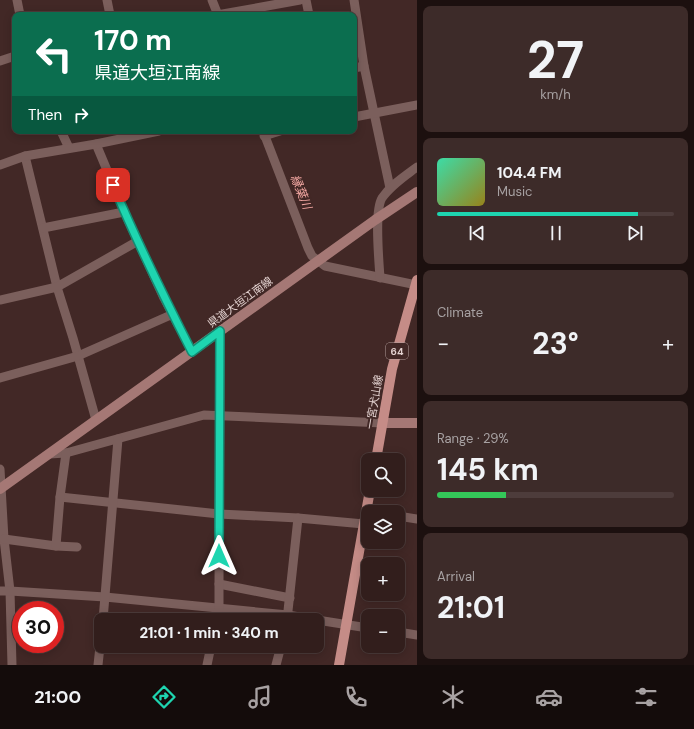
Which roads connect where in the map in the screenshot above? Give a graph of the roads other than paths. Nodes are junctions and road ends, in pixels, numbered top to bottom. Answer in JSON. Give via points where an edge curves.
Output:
{"nodes":[{"id":1,"x":17,"y":0,"type":"edge"},
{"id":2,"x":107,"y":0,"type":"edge"},
{"id":3,"x":212,"y":0,"type":"edge"},
{"id":4,"x":300,"y":0,"type":"edge"},
{"id":5,"x":306,"y":0,"type":"edge"},
{"id":6,"x":354,"y":0,"type":"edge"},
{"id":7,"x":261,"y":11,"type":"edge"},
{"id":8,"x":19,"y":12,"type":"edge"},
{"id":9,"x":109,"y":12,"type":"edge"},
{"id":10,"x":217,"y":12,"type":"edge"},
{"id":11,"x":250,"y":12,"type":"edge"},
{"id":12,"x":308,"y":12,"type":"edge"},
{"id":13,"x":356,"y":12,"type":"edge"},
{"id":14,"x":357,"y":20,"type":"edge"},
{"id":15,"x":12,"y":57,"type":"edge"},
{"id":16,"x":0,"y":60,"type":"edge"},
{"id":17,"x":364,"y":66,"type":"junction"},
{"id":18,"x":357,"y":67,"type":"edge"},
{"id":19,"x":417,"y":105,"type":"edge"},
{"id":20,"x":374,"y":113,"type":"junction"},
{"id":21,"x":357,"y":116,"type":"edge"},
{"id":22,"x":62,"y":134,"type":"edge"},
{"id":23,"x":134,"y":134,"type":"edge"},
{"id":24,"x":264,"y":134,"type":"edge"},
{"id":25,"x":96,"y":144,"type":"junction"},
{"id":26,"x":69,"y":148,"type":"junction"},
{"id":27,"x":25,"y":156,"type":"junction"},
{"id":28,"x":0,"y":165,"type":"edge"},
{"id":29,"x":417,"y":167,"type":"edge"},
{"id":30,"x":390,"y":188,"type":"junction"},
{"id":31,"x":417,"y":192,"type":"edge"},
{"id":32,"x":124,"y":212,"type":"junction"},
{"id":33,"x":378,"y":218,"type":"junction"},
{"id":34,"x":43,"y":228,"type":"junction"},
{"id":35,"x":138,"y":241,"type":"junction"},
{"id":36,"x":318,"y":261,"type":"junction"},
{"id":37,"x":380,"y":278,"type":"junction"},
{"id":38,"x":416,"y":283,"type":"edge"},
{"id":39,"x":57,"y":287,"type":"junction"},
{"id":40,"x":0,"y":300,"type":"edge"},
{"id":41,"x":172,"y":314,"type":"junction"},
{"id":42,"x":220,"y":331,"type":"junction"},
{"id":43,"x":192,"y":352,"type":"junction"},
{"id":44,"x":78,"y":356,"type":"junction"},
{"id":45,"x":0,"y":378,"type":"edge"},
{"id":46,"x":220,"y":417,"type":"junction"},
{"id":47,"x":96,"y":420,"type":"junction"},
{"id":48,"x":383,"y":423,"type":"junction"},
{"id":49,"x":417,"y":423,"type":"edge"},
{"id":50,"x":118,"y":438,"type":"junction"},
{"id":51,"x":66,"y":453,"type":"junction"},
{"id":52,"x":377,"y":453,"type":"edge"},
{"id":53,"x":49,"y":454,"type":"junction"},
{"id":54,"x":0,"y":469,"type":"edge"},
{"id":55,"x":0,"y":489,"type":"edge"},
{"id":56,"x":60,"y":497,"type":"junction"},
{"id":57,"x":113,"y":503,"type":"junction"},
{"id":58,"x":219,"y":514,"type":"junction"},
{"id":59,"x":405,"y":517,"type":"edge"},
{"id":60,"x":298,"y":518,"type":"junction"},
{"id":61,"x":417,"y":519,"type":"edge"},
{"id":62,"x":361,"y":524,"type":"edge"},
{"id":63,"x":4,"y":539,"type":"junction"},
{"id":64,"x":361,"y":542,"type":"edge"},
{"id":65,"x":56,"y":546,"type":"junction"},
{"id":66,"x":77,"y":547,"type":"dead end"},
{"id":67,"x":219,"y":584,"type":"junction"},
{"id":68,"x":0,"y":591,"type":"edge"},
{"id":69,"x":10,"y":591,"type":"junction"},
{"id":70,"x":106,"y":597,"type":"junction"},
{"id":71,"x":290,"y":598,"type":"junction"},
{"id":72,"x":219,"y":608,"type":"junction"},
{"id":73,"x":104,"y":613,"type":"edge"},
{"id":74,"x":218,"y":613,"type":"edge"},
{"id":75,"x":254,"y":613,"type":"edge"},
{"id":76,"x":288,"y":613,"type":"edge"},
{"id":77,"x":324,"y":621,"type":"edge"},
{"id":78,"x":347,"y":625,"type":"junction"},
{"id":79,"x":361,"y":627,"type":"edge"},
{"id":80,"x":405,"y":633,"type":"edge"},
{"id":81,"x":417,"y":635,"type":"edge"},
{"id":82,"x":99,"y":653,"type":"edge"},
{"id":83,"x":210,"y":653,"type":"edge"},
{"id":84,"x":279,"y":653,"type":"edge"},
{"id":85,"x":12,"y":665,"type":"edge"},
{"id":86,"x":98,"y":665,"type":"edge"},
{"id":87,"x":207,"y":665,"type":"edge"},
{"id":88,"x":276,"y":665,"type":"edge"},
{"id":89,"x":339,"y":665,"type":"edge"}],
"edges":[{"from":1,"to":8,"type":"street"},
{"from":2,"to":9,"type":"street"},
{"from":3,"to":10,"type":"street"},
{"from":4,"to":7,"type":"street"},
{"from":5,"to":12,"type":"street"},
{"from":6,"to":13,"type":"street"},
{"from":7,"to":11,"type":"street"},
{"from":14,"to":17,"type":"street"},
{"from":15,"to":16,"type":"street"},
{"from":17,"to":18,"type":"street"},
{"from":17,"to":20,"type":"street"},
{"from":19,"to":20,"type":"street"},
{"from":20,"to":21,"type":"street"},
{"from":20,"to":30,"type":"street"},
{"from":22,"to":26,"type":"street"},
{"from":23,"to":25,"type":"street"},
{"from":24,"to":36,"type":"street","via":[[308,248]]},
{"from":25,"to":26,"type":"street"},
{"from":25,"to":32,"type":"street"},
{"from":26,"to":27,"type":"street"},
{"from":27,"to":28,"type":"street"},
{"from":27,"to":34,"type":"street"},
{"from":29,"to":30,"type":"street"},
{"from":30,"to":33,"type":"street","via":[[381,199]]},
{"from":31,"to":33,"type":"main road","name":"県道大垣江南線"},
{"from":32,"to":34,"type":"street"},
{"from":32,"to":35,"type":"street"},
{"from":33,"to":36,"type":"main road","name":"県道大垣江南線"},
{"from":33,"to":37,"type":"street"},
{"from":34,"to":39,"type":"street"},
{"from":35,"to":39,"type":"street"},
{"from":35,"to":41,"type":"street"},
{"from":36,"to":37,"type":"street","via":[[325,266]]},
{"from":36,"to":42,"type":"main road","name":"県道大垣江南線"},
{"from":37,"to":38,"type":"street"},
{"from":38,"to":48,"type":"main road","name":"一宮犬山線","number":"64","via":[[392,369]]},
{"from":39,"to":40,"type":"street"},
{"from":39,"to":44,"type":"street"},
{"from":41,"to":43,"type":"street"},
{"from":41,"to":44,"type":"street"},
{"from":42,"to":43,"type":"main road","name":"県道大垣江南線"},
{"from":42,"to":46,"type":"street"},
{"from":43,"to":47,"type":"main road","name":"県道大垣江南線"},
{"from":44,"to":45,"type":"street"},
{"from":44,"to":47,"type":"street"},
{"from":46,"to":48,"type":"street"},
{"from":46,"to":50,"type":"street","via":[[204,415]]},
{"from":46,"to":58,"type":"street"},
{"from":47,"to":53,"type":"main road","name":"県道大垣江南線"},
{"from":48,"to":49,"type":"main road"},
{"from":48,"to":52,"type":"main road","name":"一宮犬山線","number":"64"},
{"from":50,"to":51,"type":"street"},
{"from":50,"to":57,"type":"street"},
{"from":51,"to":53,"type":"street"},
{"from":51,"to":56,"type":"street"},
{"from":53,"to":55,"type":"main road","name":"県道大垣江南線"},
{"from":54,"to":55,"type":"street"},
{"from":55,"to":63,"type":"street"},
{"from":56,"to":57,"type":"street"},
{"from":56,"to":65,"type":"street"},
{"from":57,"to":58,"type":"street"},
{"from":57,"to":70,"type":"street"},
{"from":58,"to":60,"type":"street"},
{"from":58,"to":67,"type":"street"},
{"from":59,"to":61,"type":"street"},
{"from":60,"to":62,"type":"street"},
{"from":60,"to":71,"type":"street"},
{"from":63,"to":65,"type":"street"},
{"from":63,"to":69,"type":"street"},
{"from":64,"to":78,"type":"main road"},
{"from":65,"to":66,"type":"street"},
{"from":67,"to":71,"type":"street"},
{"from":67,"to":72,"type":"street"},
{"from":68,"to":69,"type":"street"},
{"from":69,"to":70,"type":"street"},
{"from":69,"to":85,"type":"street"},
{"from":70,"to":72,"type":"street"},
{"from":70,"to":73,"type":"street"},
{"from":71,"to":76,"type":"street"},
{"from":72,"to":74,"type":"street"},
{"from":72,"to":75,"type":"street"},
{"from":77,"to":78,"type":"street"},
{"from":78,"to":79,"type":"street"},
{"from":78,"to":89,"type":"main road"},
{"from":80,"to":81,"type":"street"},
{"from":82,"to":86,"type":"street"},
{"from":83,"to":87,"type":"street"},
{"from":84,"to":88,"type":"street"}]}
